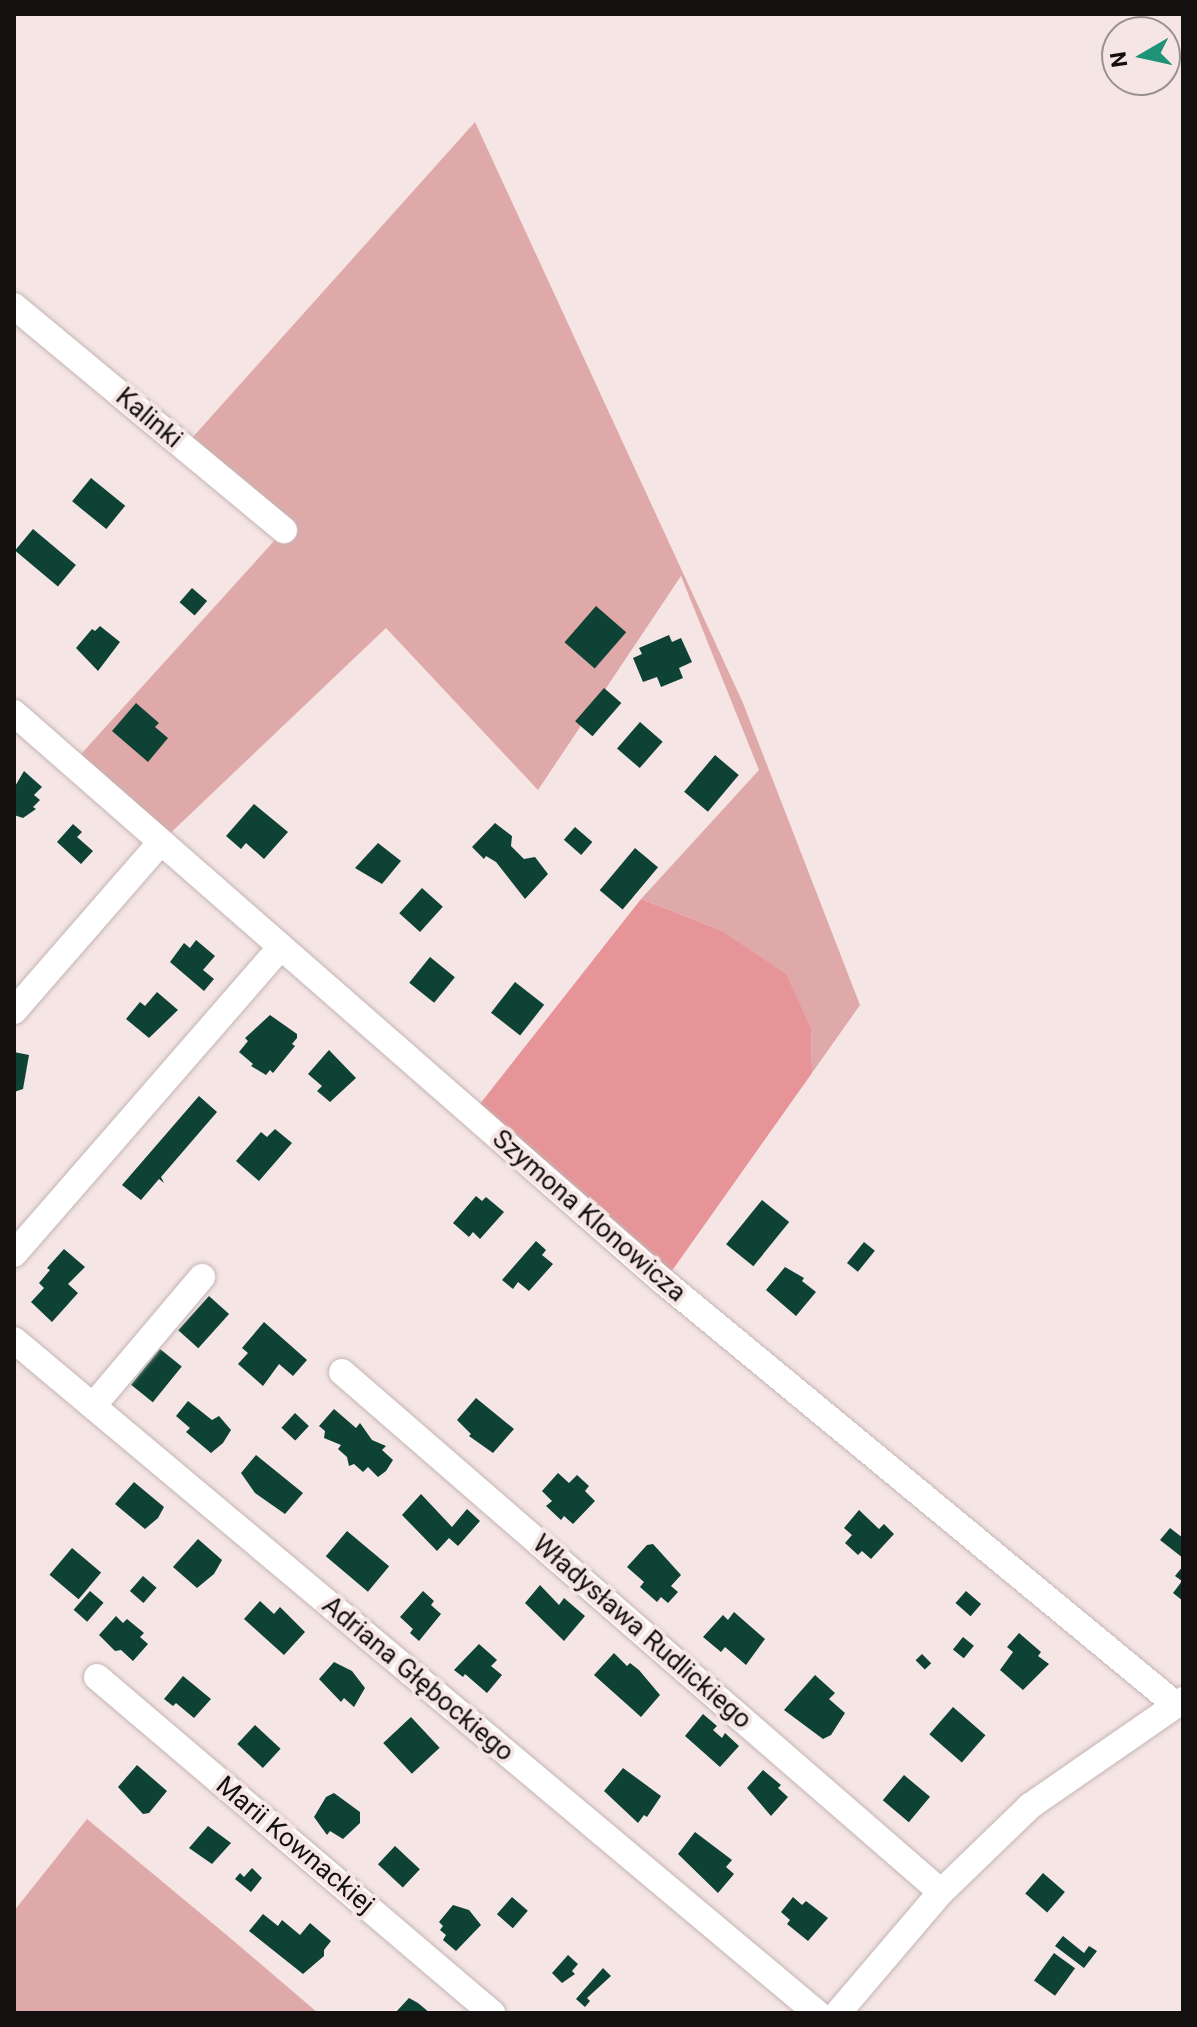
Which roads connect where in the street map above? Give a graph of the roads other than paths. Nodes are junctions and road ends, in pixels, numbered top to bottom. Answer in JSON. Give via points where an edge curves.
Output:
{"nodes":[{"id":1,"x":14,"y":306,"type":"edge"},
{"id":2,"x":284,"y":530,"type":"dead end"},
{"id":3,"x":14,"y":713,"type":"edge"},
{"id":4,"x":161,"y":842,"type":"junction"},
{"id":5,"x":281,"y":947,"type":"junction"},
{"id":6,"x":14,"y":1011,"type":"edge"},
{"id":7,"x":14,"y":1254,"type":"edge"},
{"id":8,"x":202,"y":1277,"type":"dead end"},
{"id":9,"x":17,"y":1343,"type":"edge"},
{"id":10,"x":342,"y":1372,"type":"dead end"},
{"id":11,"x":93,"y":1406,"type":"junction"},
{"id":12,"x":97,"y":1677,"type":"dead end"},
{"id":13,"x":1180,"y":1703,"type":"edge"},
{"id":14,"x":941,"y":1892,"type":"junction"},
{"id":15,"x":492,"y":2013,"type":"edge"},
{"id":16,"x":817,"y":2013,"type":"edge"},
{"id":17,"x":838,"y":2013,"type":"edge"}],
"edges":[{"from":1,"to":2,"type":"street","name":"Kalinki"},
{"from":3,"to":4,"type":"street","name":"Szymona Klonowicza"},
{"from":4,"to":5,"type":"street","name":"Szymona Klonowicza"},
{"from":4,"to":6,"type":"street"},
{"from":5,"to":7,"type":"street"},
{"from":5,"to":13,"type":"street","name":"Szymona Klonowicza","via":[[664,1282]]},
{"from":8,"to":11,"type":"street"},
{"from":9,"to":11,"type":"street","name":"Adriana Głębockiego"},
{"from":10,"to":14,"type":"street","name":"Władysława Rudlickiego"},
{"from":11,"to":16,"type":"street","name":"Adriana Głębockiego"},
{"from":12,"to":15,"type":"street","name":"Marii Kownackiej"},
{"from":13,"to":14,"type":"street","via":[[1030,1806]]},
{"from":14,"to":17,"type":"street"}]}
